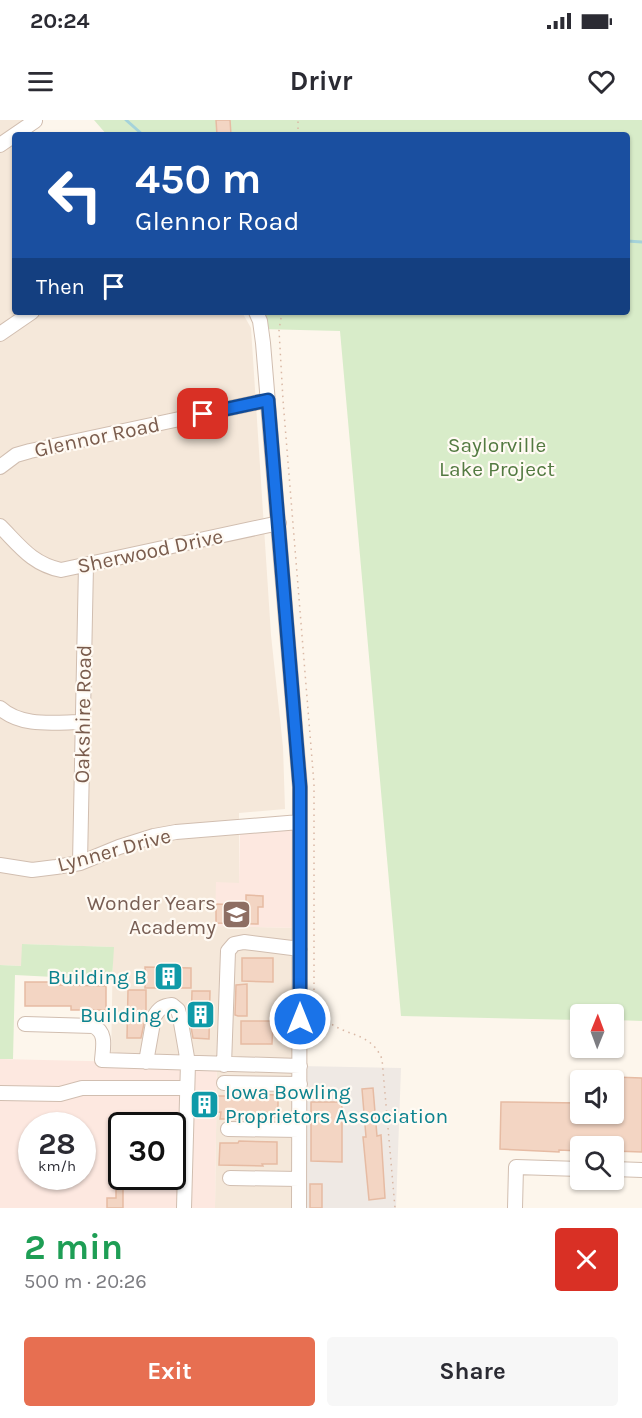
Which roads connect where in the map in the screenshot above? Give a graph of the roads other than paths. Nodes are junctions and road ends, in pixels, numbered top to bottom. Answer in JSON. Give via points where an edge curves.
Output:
{"nodes":[{"id":1,"x":35,"y":122,"type":"edge"},
{"id":2,"x":20,"y":132,"type":"edge"},
{"id":3,"x":28,"y":315,"type":"edge"},
{"id":4,"x":257,"y":315,"type":"edge"},
{"id":5,"x":0,"y":334,"type":"edge"},
{"id":6,"x":268,"y":400,"type":"junction"},
{"id":7,"x":0,"y":467,"type":"edge"},
{"id":8,"x":279,"y":523,"type":"junction"},
{"id":9,"x":0,"y":525,"type":"edge"},
{"id":10,"x":86,"y":565,"type":"junction"},
{"id":11,"x":0,"y":708,"type":"edge"},
{"id":12,"x":83,"y":722,"type":"junction"},
{"id":13,"x":300,"y":822,"type":"junction"},
{"id":14,"x":80,"y":863,"type":"junction"},
{"id":15,"x":0,"y":865,"type":"edge"},
{"id":16,"x":300,"y":949,"type":"junction"},
{"id":17,"x":25,"y":1024,"type":"dead end"},
{"id":18,"x":146,"y":1062,"type":"junction"},
{"id":19,"x":188,"y":1064,"type":"junction"},
{"id":20,"x":224,"y":1065,"type":"junction"},
{"id":21,"x":300,"y":1066,"type":"junction"},
{"id":22,"x":224,"y":1083,"type":"dead end"},
{"id":23,"x":300,"y":1084,"type":"junction"},
{"id":24,"x":187,"y":1088,"type":"junction"},
{"id":25,"x":0,"y":1093,"type":"edge"},
{"id":26,"x":228,"y":1129,"type":"dead end"},
{"id":27,"x":299,"y":1130,"type":"junction"},
{"id":28,"x":570,"y":1168,"type":"edge"},
{"id":29,"x":624,"y":1169,"type":"edge"},
{"id":30,"x":642,"y":1170,"type":"edge"},
{"id":31,"x":230,"y":1178,"type":"dead end"},
{"id":32,"x":299,"y":1179,"type":"junction"},
{"id":33,"x":184,"y":1208,"type":"edge"},
{"id":34,"x":299,"y":1208,"type":"edge"},
{"id":35,"x":515,"y":1208,"type":"edge"}],
"edges":[{"from":1,"to":2,"type":"street"},
{"from":3,"to":5,"type":"street"},
{"from":4,"to":6,"type":"street"},
{"from":6,"to":7,"type":"street","name":"Glennor Road","via":[[30,451],[16,455]]},
{"from":6,"to":8,"type":"street"},
{"from":8,"to":10,"type":"street","name":"Sherwood Drive"},
{"from":8,"to":13,"type":"street"},
{"from":9,"to":10,"type":"street","name":"Sherwood Drive","via":[[34,560],[47,567],[61,570]]},
{"from":10,"to":12,"type":"street","name":"Oakshire Road"},
{"from":11,"to":12,"type":"street","via":[[28,722]]},
{"from":12,"to":14,"type":"street","name":"Oakshire Road"},
{"from":13,"to":14,"type":"street","name":"Lynner Drive","via":[[154,836]]},
{"from":13,"to":16,"type":"street"},
{"from":14,"to":15,"type":"street","name":"Lynner Drive","via":[[32,870]]},
{"from":16,"to":20,"type":"street","via":[[244,942],[234,944],[228,951]]},
{"from":16,"to":21,"type":"street"},
{"from":17,"to":18,"type":"street","via":[[93,1026],[103,1035],[102,1060]]},
{"from":18,"to":19,"type":"street"},
{"from":18,"to":19,"type":"street","via":[[154,1017],[164,1005],[172,1005],[180,1017]]},
{"from":19,"to":20,"type":"street"},
{"from":19,"to":24,"type":"street"},
{"from":20,"to":21,"type":"street"},
{"from":21,"to":23,"type":"street"},
{"from":22,"to":23,"type":"street"},
{"from":23,"to":27,"type":"street"},
{"from":24,"to":25,"type":"street"},
{"from":24,"to":33,"type":"street"},
{"from":26,"to":27,"type":"street"},
{"from":27,"to":32,"type":"street"},
{"from":28,"to":35,"type":"street","via":[[516,1167]]},
{"from":29,"to":30,"type":"street"},
{"from":31,"to":32,"type":"street"},
{"from":32,"to":34,"type":"street"}]}
